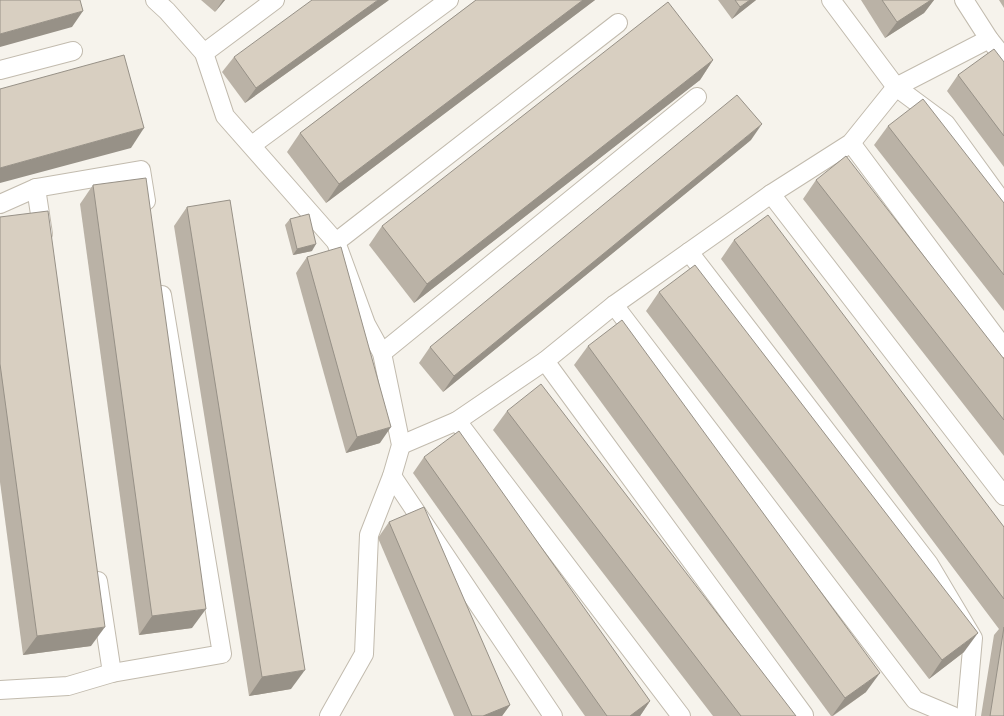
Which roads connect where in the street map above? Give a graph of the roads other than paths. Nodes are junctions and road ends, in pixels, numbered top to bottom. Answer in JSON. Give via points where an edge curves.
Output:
{"nodes":[{"id":1,"x":155,"y":0,"type":"edge"},
{"id":2,"x":275,"y":0,"type":"edge"},
{"id":3,"x":449,"y":0,"type":"edge"},
{"id":4,"x":832,"y":0,"type":"edge"},
{"id":5,"x":964,"y":0,"type":"edge"},
{"id":6,"x":618,"y":23,"type":"dead end"},
{"id":7,"x":989,"y":39,"type":"junction"},
{"id":8,"x":73,"y":51,"type":"dead end"},
{"id":9,"x":204,"y":53,"type":"junction"},
{"id":10,"x":1004,"y":58,"type":"edge"},
{"id":11,"x":0,"y":70,"type":"edge"},
{"id":12,"x":896,"y":87,"type":"junction"},
{"id":13,"x":697,"y":97,"type":"edge"},
{"id":14,"x":851,"y":142,"type":"junction"},
{"id":15,"x":252,"y":146,"type":"junction"},
{"id":16,"x":36,"y":188,"type":"junction"},
{"id":17,"x":770,"y":194,"type":"junction"},
{"id":18,"x":0,"y":204,"type":"edge"},
{"id":19,"x":1004,"y":204,"type":"edge"},
{"id":20,"x":149,"y":218,"type":"edge"},
{"id":21,"x":336,"y":242,"type":"junction"},
{"id":22,"x":45,"y":246,"type":"edge"},
{"id":23,"x":689,"y":252,"type":"junction"},
{"id":24,"x":159,"y":276,"type":"edge"},
{"id":25,"x":614,"y":305,"type":"junction"},
{"id":26,"x":1004,"y":348,"type":"edge"},
{"id":27,"x":382,"y":353,"type":"junction"},
{"id":28,"x":545,"y":361,"type":"junction"},
{"id":29,"x":457,"y":421,"type":"junction"},
{"id":30,"x":401,"y":445,"type":"junction"},
{"id":31,"x":392,"y":476,"type":"junction"},
{"id":32,"x":1004,"y":496,"type":"edge"},
{"id":33,"x":96,"y":566,"type":"edge"},
{"id":34,"x":112,"y":673,"type":"junction"},
{"id":35,"x":0,"y":690,"type":"edge"},
{"id":36,"x":804,"y":715,"type":"edge"},
{"id":37,"x":329,"y":716,"type":"edge"},
{"id":38,"x":553,"y":716,"type":"edge"},
{"id":39,"x":681,"y":716,"type":"edge"},
{"id":40,"x":953,"y":716,"type":"edge"},
{"id":41,"x":966,"y":716,"type":"edge"}],
"edges":[{"from":1,"to":9,"type":"lane"},
{"from":2,"to":9,"type":"lane"},
{"from":3,"to":15,"type":"lane"},
{"from":4,"to":12,"type":"lane"},
{"from":5,"to":7,"type":"lane"},
{"from":6,"to":21,"type":"lane"},
{"from":7,"to":10,"type":"lane"},
{"from":7,"to":12,"type":"lane"},
{"from":8,"to":11,"type":"lane"},
{"from":9,"to":15,"type":"lane","via":[[225,116]]},
{"from":12,"to":14,"type":"lane"},
{"from":12,"to":19,"type":"lane","via":[[946,124]]},
{"from":13,"to":27,"type":"lane"},
{"from":14,"to":17,"type":"lane"},
{"from":14,"to":26,"type":"lane"},
{"from":15,"to":21,"type":"lane"},
{"from":16,"to":18,"type":"lane"},
{"from":16,"to":20,"type":"lane","via":[[141,170]]},
{"from":16,"to":22,"type":"lane"},
{"from":17,"to":23,"type":"lane"},
{"from":17,"to":32,"type":"lane"},
{"from":21,"to":27,"type":"lane","via":[[366,324]]},
{"from":23,"to":25,"type":"lane"},
{"from":23,"to":41,"type":"lane","via":[[934,572],[973,638]]},
{"from":24,"to":34,"type":"lane","via":[[222,654]]},
{"from":25,"to":28,"type":"lane"},
{"from":25,"to":40,"type":"lane","via":[[915,700]]},
{"from":27,"to":30,"type":"lane"},
{"from":28,"to":29,"type":"lane"},
{"from":28,"to":36,"type":"lane"},
{"from":29,"to":30,"type":"lane"},
{"from":29,"to":39,"type":"lane"},
{"from":30,"to":31,"type":"lane"},
{"from":31,"to":37,"type":"lane","via":[[369,535],[364,654]]},
{"from":31,"to":38,"type":"lane"},
{"from":33,"to":34,"type":"lane"},
{"from":34,"to":35,"type":"lane","via":[[68,686]]}]}
